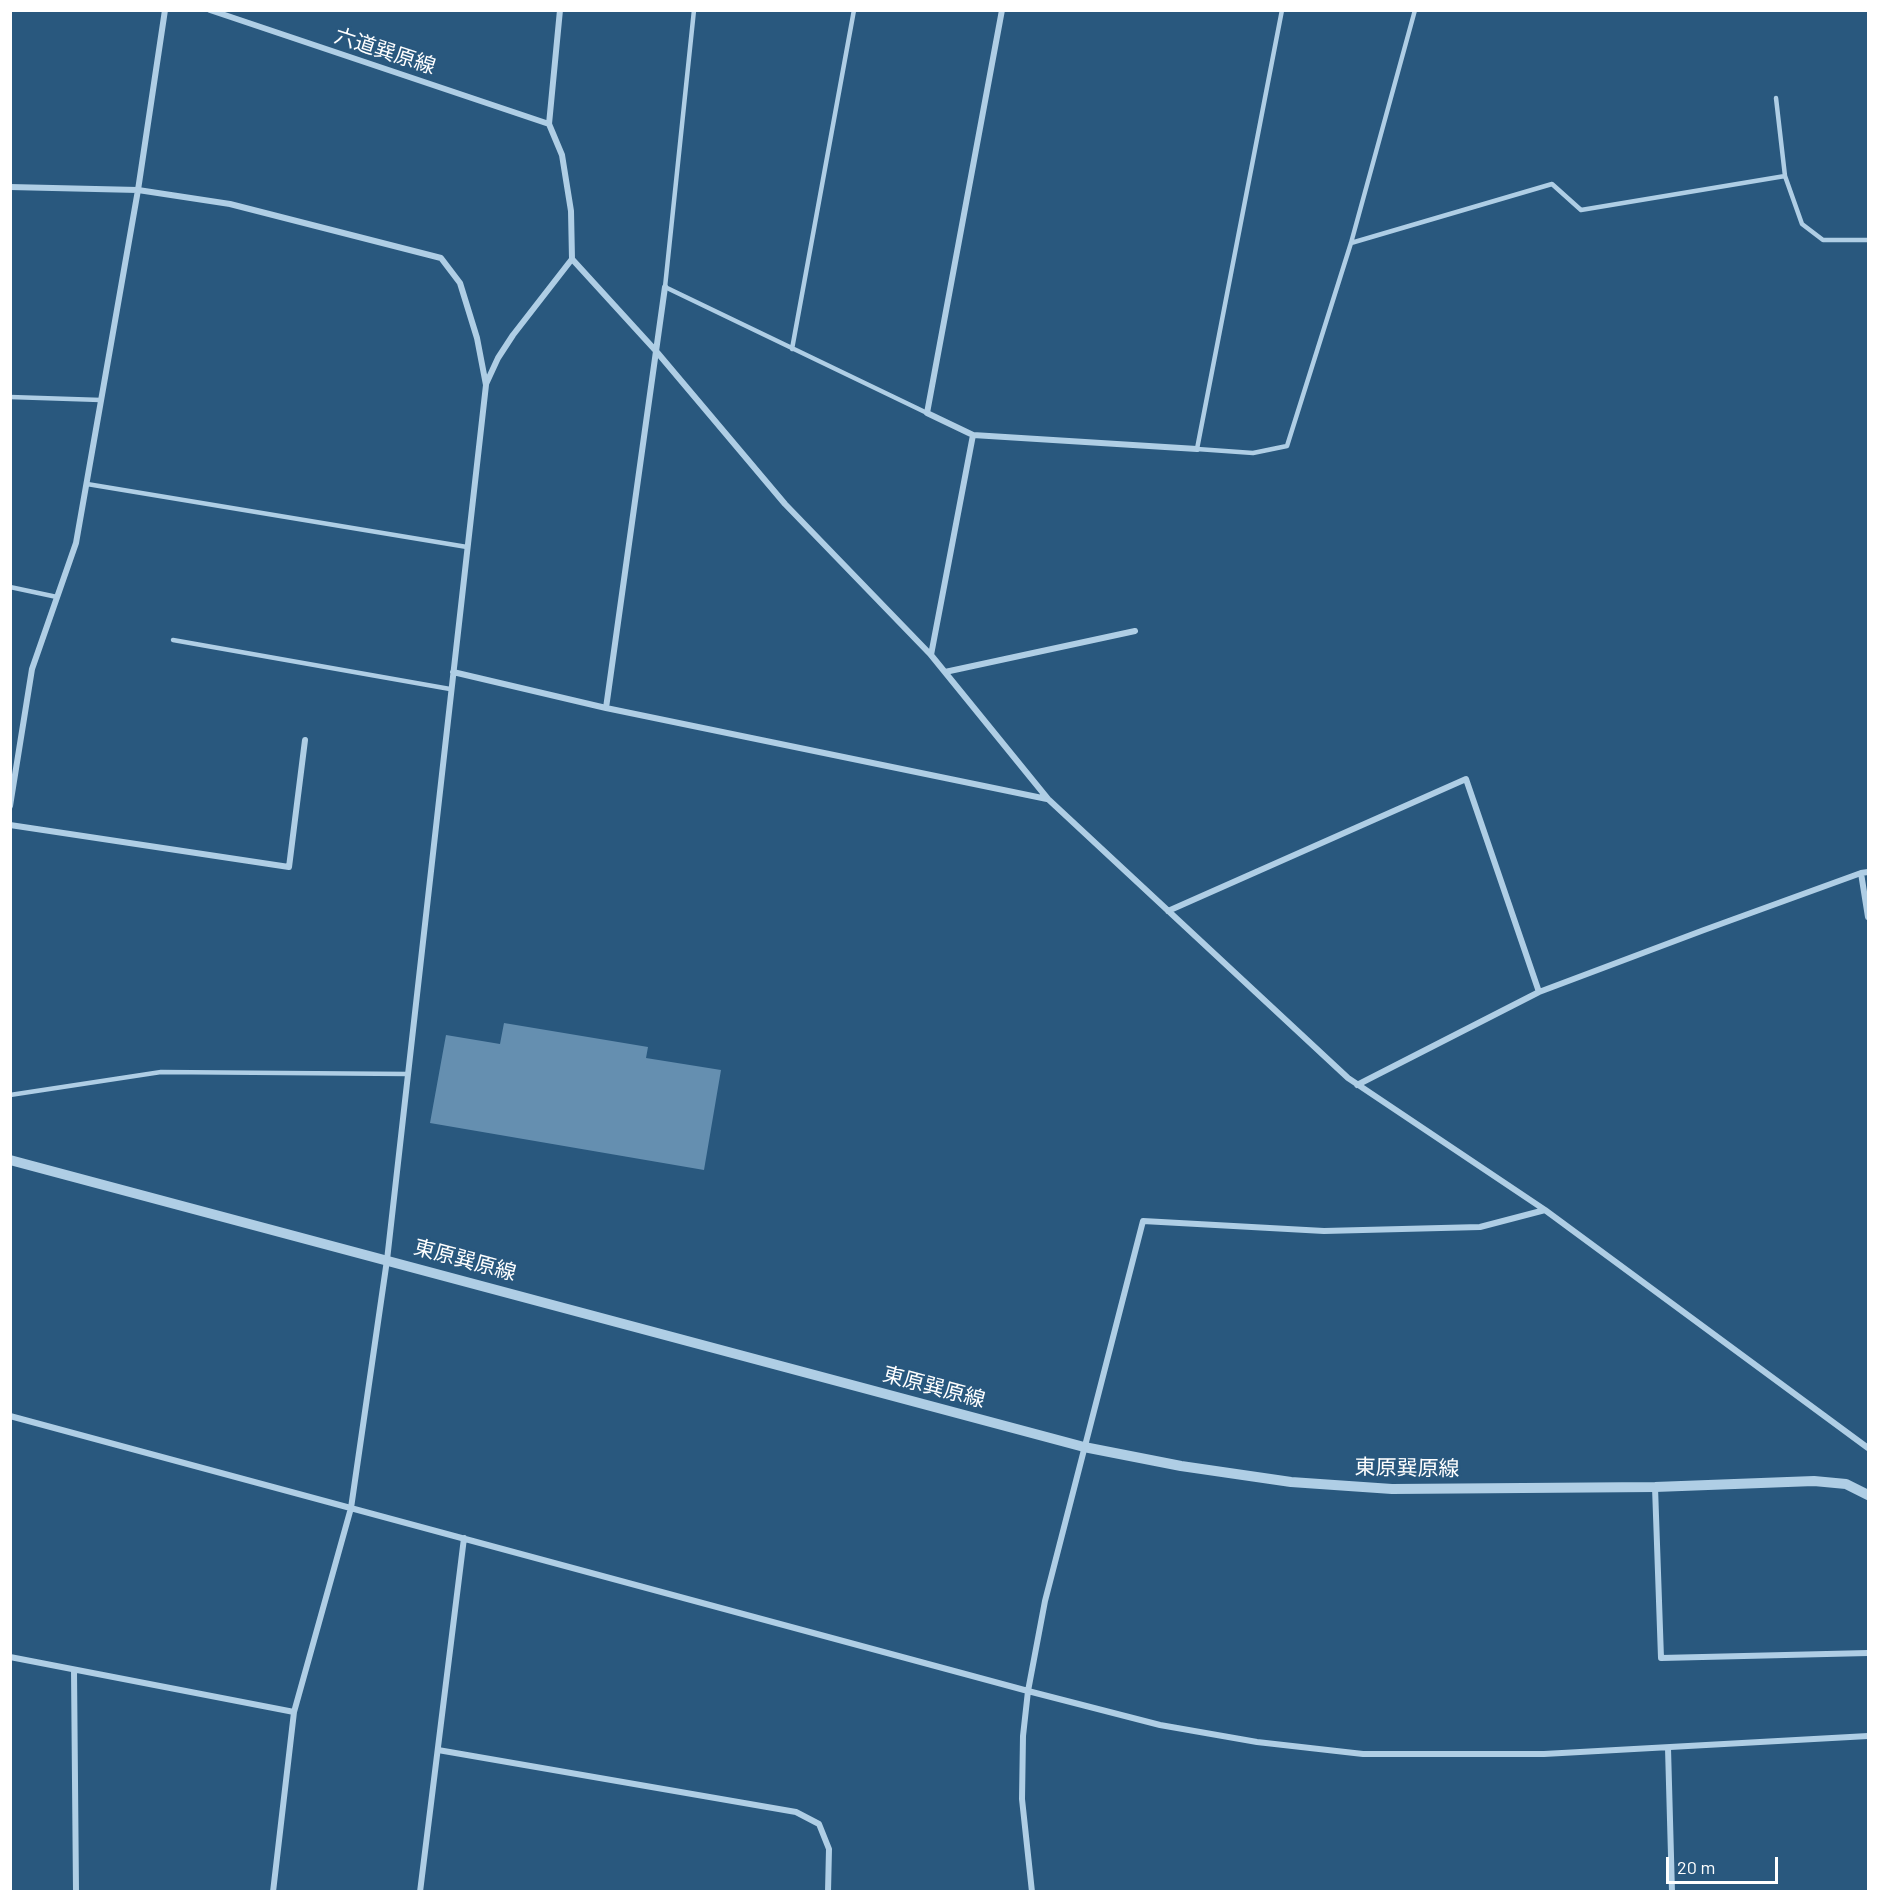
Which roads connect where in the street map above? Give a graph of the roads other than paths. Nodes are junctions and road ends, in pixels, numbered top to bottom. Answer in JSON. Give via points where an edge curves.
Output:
{"nodes":[{"id":1,"x":165,"y":10,"type":"edge"},
{"id":2,"x":210,"y":10,"type":"edge"},
{"id":3,"x":236,"y":10,"type":"edge"},
{"id":4,"x":560,"y":10,"type":"edge"},
{"id":5,"x":694,"y":10,"type":"edge"},
{"id":6,"x":854,"y":10,"type":"edge"},
{"id":7,"x":1002,"y":10,"type":"edge"},
{"id":8,"x":1282,"y":10,"type":"edge"},
{"id":9,"x":1415,"y":10,"type":"edge"},
{"id":10,"x":235,"y":19,"type":"junction"},
{"id":11,"x":1776,"y":98,"type":"dead end"},
{"id":12,"x":549,"y":124,"type":"junction"},
{"id":13,"x":1785,"y":176,"type":"junction"},
{"id":14,"x":10,"y":187,"type":"edge"},
{"id":15,"x":138,"y":190,"type":"junction"},
{"id":16,"x":1869,"y":240,"type":"edge"},
{"id":17,"x":1351,"y":243,"type":"junction"},
{"id":18,"x":572,"y":259,"type":"junction"},
{"id":19,"x":665,"y":287,"type":"junction"},
{"id":20,"x":792,"y":349,"type":"junction"},
{"id":21,"x":656,"y":351,"type":"junction"},
{"id":22,"x":486,"y":385,"type":"junction"},
{"id":23,"x":10,"y":397,"type":"edge"},
{"id":24,"x":101,"y":400,"type":"junction"},
{"id":25,"x":927,"y":413,"type":"junction"},
{"id":26,"x":973,"y":435,"type":"junction"},
{"id":27,"x":1197,"y":450,"type":"junction"},
{"id":28,"x":87,"y":484,"type":"junction"},
{"id":29,"x":467,"y":547,"type":"junction"},
{"id":30,"x":10,"y":587,"type":"edge"},
{"id":31,"x":57,"y":597,"type":"junction"},
{"id":32,"x":1135,"y":631,"type":"dead end"},
{"id":33,"x":173,"y":640,"type":"dead end"},
{"id":34,"x":931,"y":656,"type":"junction"},
{"id":35,"x":453,"y":672,"type":"junction"},
{"id":36,"x":945,"y":672,"type":"junction"},
{"id":37,"x":450,"y":689,"type":"junction"},
{"id":38,"x":606,"y":708,"type":"junction"},
{"id":39,"x":305,"y":740,"type":"dead end"},
{"id":40,"x":1048,"y":799,"type":"junction"},
{"id":41,"x":10,"y":806,"type":"edge"},
{"id":42,"x":10,"y":825,"type":"edge"},
{"id":43,"x":1869,"y":872,"type":"edge"},
{"id":44,"x":1861,"y":873,"type":"junction"},
{"id":45,"x":1168,"y":911,"type":"junction"},
{"id":46,"x":1869,"y":917,"type":"edge"},
{"id":47,"x":1539,"y":992,"type":"junction"},
{"id":48,"x":408,"y":1074,"type":"junction"},
{"id":49,"x":1357,"y":1085,"type":"junction"},
{"id":50,"x":10,"y":1095,"type":"edge"},
{"id":51,"x":10,"y":1160,"type":"edge"},
{"id":52,"x":1545,"y":1210,"type":"junction"},
{"id":53,"x":387,"y":1260,"type":"junction"},
{"id":54,"x":10,"y":1416,"type":"edge"},
{"id":55,"x":1084,"y":1448,"type":"junction"},
{"id":56,"x":1869,"y":1448,"type":"edge"},
{"id":57,"x":1655,"y":1487,"type":"junction"},
{"id":58,"x":1869,"y":1495,"type":"edge"},
{"id":59,"x":351,"y":1508,"type":"junction"},
{"id":60,"x":464,"y":1538,"type":"junction"},
{"id":61,"x":1869,"y":1653,"type":"edge"},
{"id":62,"x":10,"y":1657,"type":"edge"},
{"id":63,"x":74,"y":1670,"type":"junction"},
{"id":64,"x":1028,"y":1691,"type":"junction"},
{"id":65,"x":294,"y":1712,"type":"junction"},
{"id":66,"x":1869,"y":1736,"type":"edge"},
{"id":67,"x":1668,"y":1748,"type":"junction"},
{"id":68,"x":438,"y":1750,"type":"junction"},
{"id":69,"x":76,"y":1892,"type":"edge"},
{"id":70,"x":273,"y":1892,"type":"edge"},
{"id":71,"x":420,"y":1892,"type":"edge"},
{"id":72,"x":828,"y":1892,"type":"edge"},
{"id":73,"x":1032,"y":1892,"type":"edge"},
{"id":74,"x":1672,"y":1892,"type":"edge"}],
"edges":[{"from":1,"to":15,"type":"street"},
{"from":2,"to":10,"type":"street","name":"六道巽原線"},
{"from":3,"to":10,"type":"street"},
{"from":4,"to":12,"type":"street"},
{"from":5,"to":19,"type":"lane"},
{"from":6,"to":20,"type":"lane"},
{"from":7,"to":25,"type":"street"},
{"from":8,"to":27,"type":"lane"},
{"from":9,"to":17,"type":"lane"},
{"from":10,"to":12,"type":"street","name":"六道巽原線"},
{"from":11,"to":13,"type":"lane"},
{"from":12,"to":18,"type":"street","via":[[564,166],[571,211]]},
{"from":13,"to":16,"type":"lane","via":[[1802,224],[1823,240]]},
{"from":13,"to":17,"type":"lane","via":[[1581,210],[1552,184]]},
{"from":14,"to":15,"type":"street"},
{"from":15,"to":22,"type":"street","via":[[230,204],[441,258],[460,284],[477,338]]},
{"from":15,"to":24,"type":"street"},
{"from":17,"to":27,"type":"lane","via":[[1287,446],[1252,453]]},
{"from":18,"to":21,"type":"street"},
{"from":18,"to":22,"type":"street","via":[[513,335]]},
{"from":19,"to":20,"type":"lane"},
{"from":19,"to":21,"type":"street"},
{"from":20,"to":25,"type":"lane"},
{"from":21,"to":34,"type":"street","via":[[785,504]]},
{"from":21,"to":38,"type":"street"},
{"from":22,"to":29,"type":"street"},
{"from":23,"to":24,"type":"lane"},
{"from":24,"to":28,"type":"street"},
{"from":25,"to":26,"type":"street"},
{"from":26,"to":27,"type":"street"},
{"from":26,"to":34,"type":"street"},
{"from":28,"to":29,"type":"lane"},
{"from":28,"to":31,"type":"street","via":[[76,543]]},
{"from":29,"to":35,"type":"street"},
{"from":30,"to":31,"type":"lane"},
{"from":31,"to":41,"type":"street","via":[[32,669]]},
{"from":32,"to":36,"type":"street"},
{"from":33,"to":37,"type":"lane"},
{"from":34,"to":36,"type":"street"},
{"from":35,"to":37,"type":"street"},
{"from":35,"to":38,"type":"street"},
{"from":36,"to":40,"type":"street"},
{"from":37,"to":48,"type":"street"},
{"from":38,"to":40,"type":"street"},
{"from":39,"to":42,"type":"street","via":[[289,867]]},
{"from":40,"to":45,"type":"street"},
{"from":43,"to":44,"type":"street"},
{"from":44,"to":46,"type":"street"},
{"from":44,"to":47,"type":"street"},
{"from":45,"to":47,"type":"street","via":[[1466,779]]},
{"from":45,"to":49,"type":"street"},
{"from":47,"to":49,"type":"street"},
{"from":48,"to":50,"type":"lane","via":[[161,1072]]},
{"from":48,"to":53,"type":"street"},
{"from":49,"to":52,"type":"street"},
{"from":51,"to":53,"type":"street","name":"東原巽原線"},
{"from":52,"to":55,"type":"street","via":[[1480,1227],[1324,1231],[1143,1221]]},
{"from":52,"to":56,"type":"street"},
{"from":53,"to":55,"type":"street","name":"東原巽原線"},
{"from":53,"to":59,"type":"street"},
{"from":54,"to":59,"type":"street"},
{"from":55,"to":57,"type":"street","name":"東原巽原線","via":[[1291,1482],[1381,1488]]},
{"from":55,"to":64,"type":"street","via":[[1045,1601]]},
{"from":57,"to":58,"type":"street","name":"東原巽原線","via":[[1814,1481],[1846,1484]]},
{"from":57,"to":61,"type":"street","via":[[1661,1658]]},
{"from":59,"to":60,"type":"street"},
{"from":59,"to":65,"type":"street"},
{"from":60,"to":64,"type":"street"},
{"from":60,"to":68,"type":"street"},
{"from":62,"to":63,"type":"street"},
{"from":63,"to":65,"type":"street"},
{"from":63,"to":69,"type":"street"},
{"from":64,"to":67,"type":"street","via":[[1160,1725],[1257,1742],[1363,1754],[1544,1754]]},
{"from":64,"to":73,"type":"street","via":[[1022,1799]]},
{"from":65,"to":70,"type":"street"},
{"from":66,"to":67,"type":"street"},
{"from":67,"to":74,"type":"street"},
{"from":68,"to":71,"type":"street"},
{"from":68,"to":72,"type":"street","via":[[796,1812],[819,1824],[829,1849]]}]}
